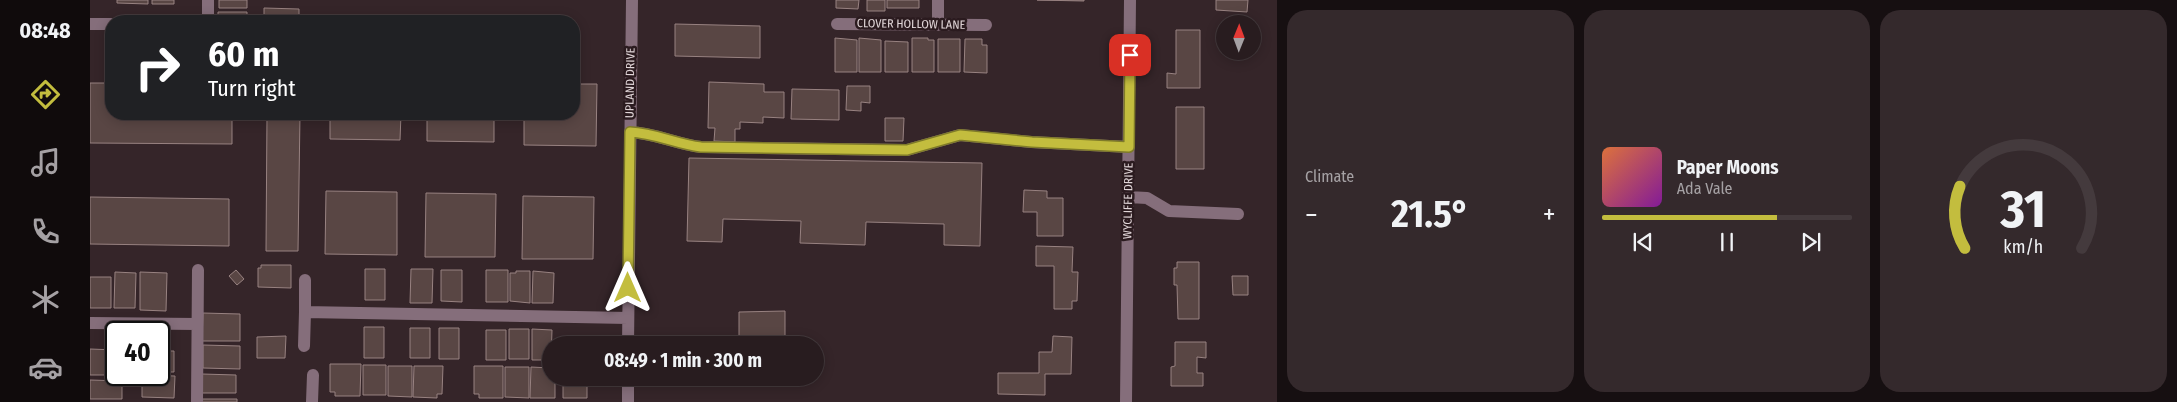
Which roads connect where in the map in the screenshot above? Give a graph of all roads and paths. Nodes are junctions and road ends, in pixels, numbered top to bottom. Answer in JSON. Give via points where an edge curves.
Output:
{"nodes":[{"id":1,"x":208,"y":0,"type":"edge"},
{"id":2,"x":632,"y":0,"type":"edge"},
{"id":3,"x":938,"y":0,"type":"edge"},
{"id":4,"x":1130,"y":0,"type":"edge"},
{"id":5,"x":208,"y":15,"type":"edge"},
{"id":6,"x":90,"y":24,"type":"edge"},
{"id":7,"x":105,"y":24,"type":"edge"},
{"id":8,"x":837,"y":24,"type":"dead end"},
{"id":9,"x":938,"y":25,"type":"junction"},
{"id":10,"x":986,"y":25,"type":"dead end"},
{"id":11,"x":630,"y":132,"type":"junction"},
{"id":12,"x":1129,"y":147,"type":"junction"},
{"id":13,"x":1128,"y":197,"type":"junction"},
{"id":14,"x":1238,"y":214,"type":"dead end"},
{"id":15,"x":198,"y":270,"type":"dead end"},
{"id":16,"x":305,"y":280,"type":"dead end"},
{"id":17,"x":305,"y":312,"type":"junction"},
{"id":18,"x":628,"y":318,"type":"junction"},
{"id":19,"x":90,"y":322,"type":"edge"},
{"id":20,"x":197,"y":324,"type":"junction"},
{"id":21,"x":628,"y":336,"type":"edge"},
{"id":22,"x":304,"y":346,"type":"dead end"},
{"id":23,"x":313,"y":375,"type":"dead end"},
{"id":24,"x":628,"y":386,"type":"edge"},
{"id":25,"x":197,"y":402,"type":"edge"},
{"id":26,"x":312,"y":402,"type":"edge"},
{"id":27,"x":628,"y":402,"type":"edge"},
{"id":28,"x":1126,"y":402,"type":"edge"}],
"edges":[{"from":1,"to":5,"type":"street"},
{"from":2,"to":11,"type":"street","name":"UPLAND DRIVE"},
{"from":3,"to":9,"type":"street"},
{"from":4,"to":12,"type":"street","name":"WYCLIFFE DRIVE"},
{"from":6,"to":7,"type":"street"},
{"from":8,"to":9,"type":"street","name":"CLOVER HOLLOW LANE"},
{"from":9,"to":10,"type":"street","name":"CLOVER HOLLOW LANE"},
{"from":11,"to":12,"type":"street","via":[[648,132],[684,145],[701,147],[907,150],[960,135]]},
{"from":11,"to":18,"type":"street","name":"UPLAND DRIVE"},
{"from":12,"to":13,"type":"street","name":"WYCLIFFE DRIVE"},
{"from":13,"to":14,"type":"street","via":[[1148,198],[1169,211]]},
{"from":13,"to":28,"type":"street","name":"WYCLIFFE DRIVE"},
{"from":15,"to":20,"type":"street"},
{"from":16,"to":17,"type":"street"},
{"from":17,"to":18,"type":"street"},
{"from":17,"to":22,"type":"street"},
{"from":18,"to":21,"type":"street","name":"UPLAND DRIVE"},
{"from":19,"to":20,"type":"street"},
{"from":20,"to":25,"type":"street"},
{"from":23,"to":26,"type":"street"},
{"from":24,"to":27,"type":"street"}]}
